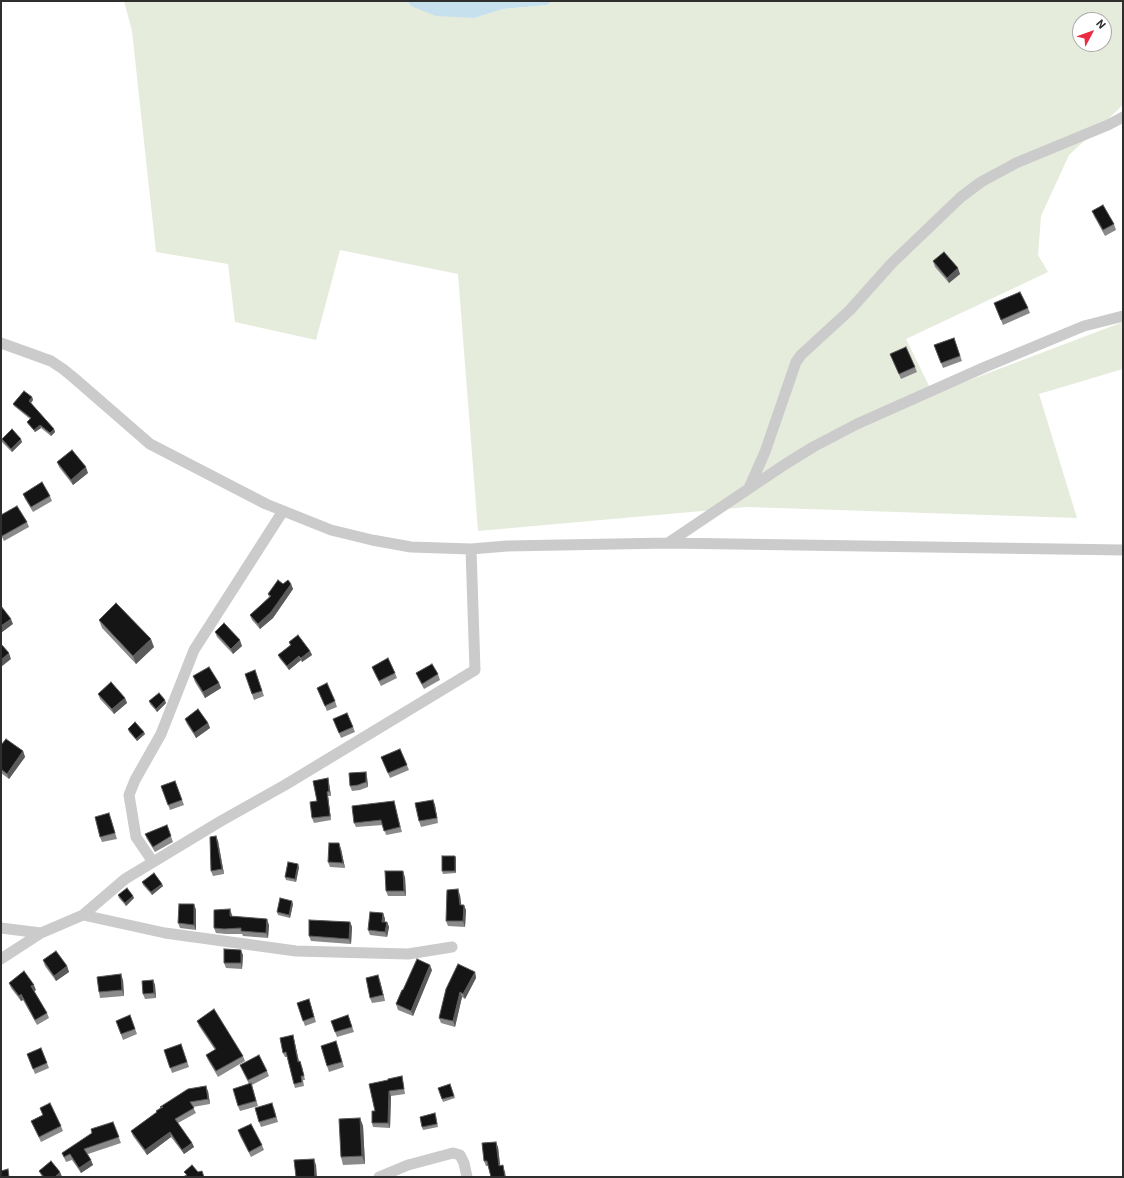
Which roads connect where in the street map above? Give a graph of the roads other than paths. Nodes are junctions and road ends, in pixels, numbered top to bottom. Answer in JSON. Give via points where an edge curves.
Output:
{"nodes":[{"id":1,"x":1123,"y":117,"type":"edge"},
{"id":2,"x":1123,"y":316,"type":"edge"},
{"id":3,"x":1,"y":343,"type":"edge"},
{"id":4,"x":749,"y":488,"type":"junction"},
{"id":5,"x":283,"y":511,"type":"junction"},
{"id":6,"x":668,"y":542,"type":"junction"},
{"id":7,"x":471,"y":549,"type":"junction"},
{"id":8,"x":1123,"y":550,"type":"edge"},
{"id":9,"x":153,"y":862,"type":"junction"},
{"id":10,"x":83,"y":915,"type":"junction"},
{"id":11,"x":1,"y":928,"type":"edge"},
{"id":12,"x":41,"y":933,"type":"junction"},
{"id":13,"x":452,"y":947,"type":"dead end"},
{"id":14,"x":1,"y":959,"type":"edge"},
{"id":15,"x":379,"y":1177,"type":"edge"},
{"id":16,"x":467,"y":1177,"type":"edge"}],
"edges":[{"from":1,"to":4,"type":"street","via":[[1016,163],[981,182],[961,197],[892,262],[850,310],[796,362],[765,452]]},
{"from":2,"to":4,"type":"street","via":[[1084,326],[984,366],[857,424],[813,447]]},
{"from":3,"to":5,"type":"street","via":[[51,361],[63,369],[150,444]]},
{"from":4,"to":6,"type":"street"},
{"from":5,"to":7,"type":"street","via":[[331,530],[372,540],[410,547]]},
{"from":5,"to":9,"type":"street","via":[[194,650],[161,734],[129,795],[136,837]]},
{"from":6,"to":7,"type":"street"},
{"from":6,"to":8,"type":"street"},
{"from":7,"to":9,"type":"street","via":[[475,670]]},
{"from":9,"to":10,"type":"street","via":[[125,878]]},
{"from":10,"to":12,"type":"street"},
{"from":10,"to":13,"type":"street","via":[[165,933],[296,951],[408,954]]},
{"from":11,"to":12,"type":"street"},
{"from":12,"to":14,"type":"street"},
{"from":15,"to":16,"type":"street","via":[[408,1165],[453,1153],[460,1155]]}]}
